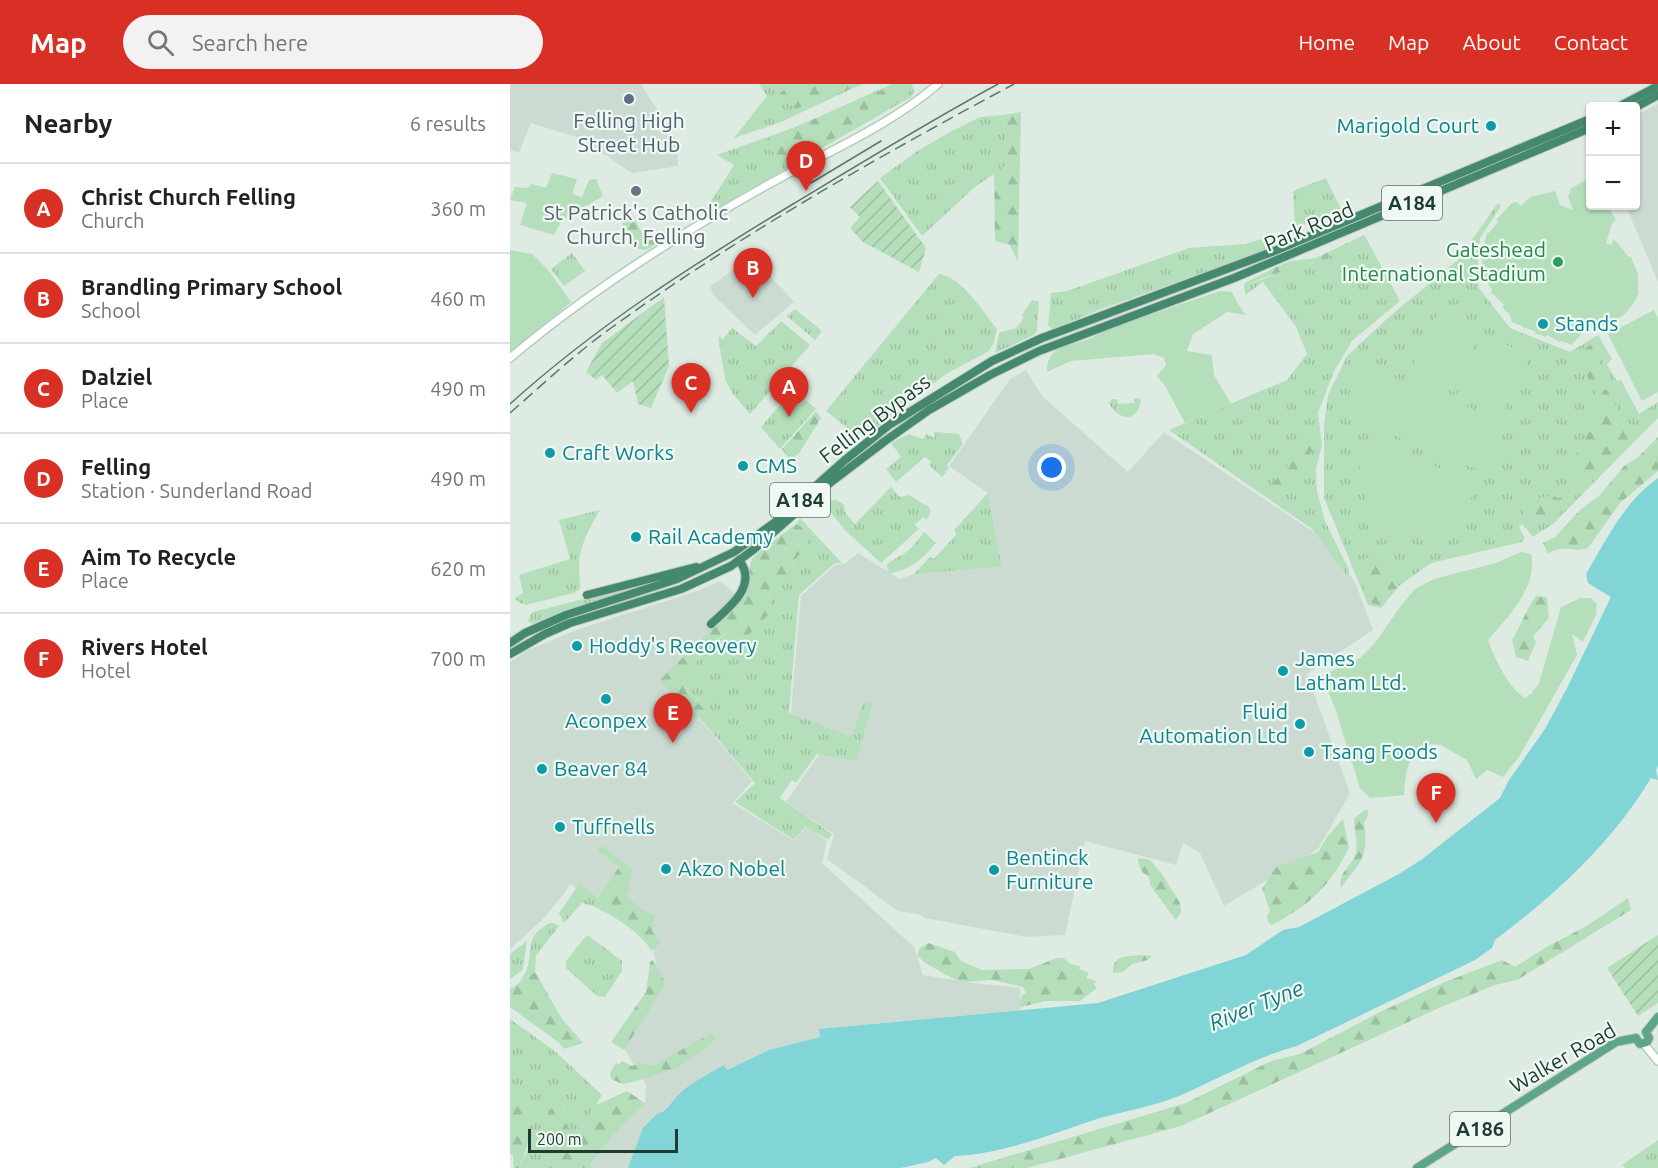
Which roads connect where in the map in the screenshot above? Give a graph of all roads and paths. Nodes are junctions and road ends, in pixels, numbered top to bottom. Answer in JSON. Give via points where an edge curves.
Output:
{"nodes":[{"id":1,"x":938,"y":84,"type":"edge"},
{"id":2,"x":1658,"y":86,"type":"edge"},
{"id":3,"x":1658,"y":94,"type":"edge"},
{"id":4,"x":1628,"y":102,"type":"edge"},
{"id":5,"x":1640,"y":104,"type":"edge"},
{"id":6,"x":1586,"y":121,"type":"edge"},
{"id":7,"x":1586,"y":130,"type":"edge"},
{"id":8,"x":1395,"y":205,"type":"junction"},
{"id":9,"x":1042,"y":338,"type":"joint"},
{"id":10,"x":1039,"y":351,"type":"joint"},
{"id":11,"x":510,"y":358,"type":"edge"},
{"id":12,"x":753,"y":550,"type":"junction"},
{"id":13,"x":719,"y":560,"type":"junction"},
{"id":14,"x":739,"y":560,"type":"junction"},
{"id":15,"x":730,"y":566,"type":"junction"},
{"id":16,"x":744,"y":571,"type":"junction"},
{"id":17,"x":587,"y":595,"type":"dead end"},
{"id":18,"x":622,"y":597,"type":"junction"},
{"id":19,"x":711,"y":624,"type":"dead end"},
{"id":20,"x":543,"y":630,"type":"junction"},
{"id":21,"x":510,"y":643,"type":"edge"},
{"id":22,"x":510,"y":654,"type":"edge"},
{"id":23,"x":1658,"y":1017,"type":"edge"},
{"id":24,"x":1646,"y":1032,"type":"junction"},
{"id":25,"x":1636,"y":1038,"type":"junction"},
{"id":26,"x":1644,"y":1044,"type":"junction"},
{"id":27,"x":1658,"y":1061,"type":"edge"},
{"id":28,"x":1417,"y":1168,"type":"edge"}],
"edges":[{"from":1,"to":11,"type":"main road","via":[[868,131],[645,257],[554,321]]},
{"from":2,"to":4,"type":"highway"},
{"from":3,"to":5,"type":"highway"},
{"from":6,"to":8,"type":"highway","name":"Park Road","number":"A184"},
{"from":7,"to":8,"type":"highway","name":"Park Road","number":"A184"},
{"from":8,"to":9,"type":"highway","name":"Park Road","number":"A184"},
{"from":8,"to":10,"type":"highway","name":"Park Road","number":"A184","via":[[1234,278]]},
{"from":9,"to":13,"type":"highway","name":"Felling Bypass","number":"A184","via":[[968,374],[891,424],[748,544]]},
{"from":10,"to":12,"type":"highway","name":"Felling Bypass","number":"A184","via":[[956,394],[885,441]]},
{"from":12,"to":14,"type":"highway","name":"Felling Bypass","number":"A184"},
{"from":12,"to":16,"type":"highway"},
{"from":13,"to":17,"type":"highway"},
{"from":13,"to":18,"type":"highway","name":"Felling Bypass","number":"A184"},
{"from":14,"to":15,"type":"highway","name":"Felling Bypass","number":"A184"},
{"from":14,"to":16,"type":"highway"},
{"from":14,"to":18,"type":"highway","via":[[733,558],[678,585]]},
{"from":15,"to":16,"type":"highway"},
{"from":15,"to":20,"type":"highway","name":"Felling Bypass","number":"A184","via":[[681,589]]},
{"from":16,"to":19,"type":"highway","via":[[740,596]]},
{"from":18,"to":20,"type":"highway","name":"Felling Bypass","number":"A184","via":[[581,610]]},
{"from":20,"to":21,"type":"highway","name":"Felling Bypass","number":"A184"},
{"from":20,"to":22,"type":"highway","name":"Felling Bypass","number":"A184"},
{"from":23,"to":24,"type":"main road","name":"Walker Road"},
{"from":24,"to":25,"type":"main road","via":[[1640,1031]]},
{"from":24,"to":26,"type":"main road","via":[[1649,1038]]},
{"from":25,"to":26,"type":"main road"},
{"from":25,"to":28,"type":"main road","name":"Walker Road","number":"A186","via":[[1616,1042]]},
{"from":26,"to":27,"type":"main road"}]}
